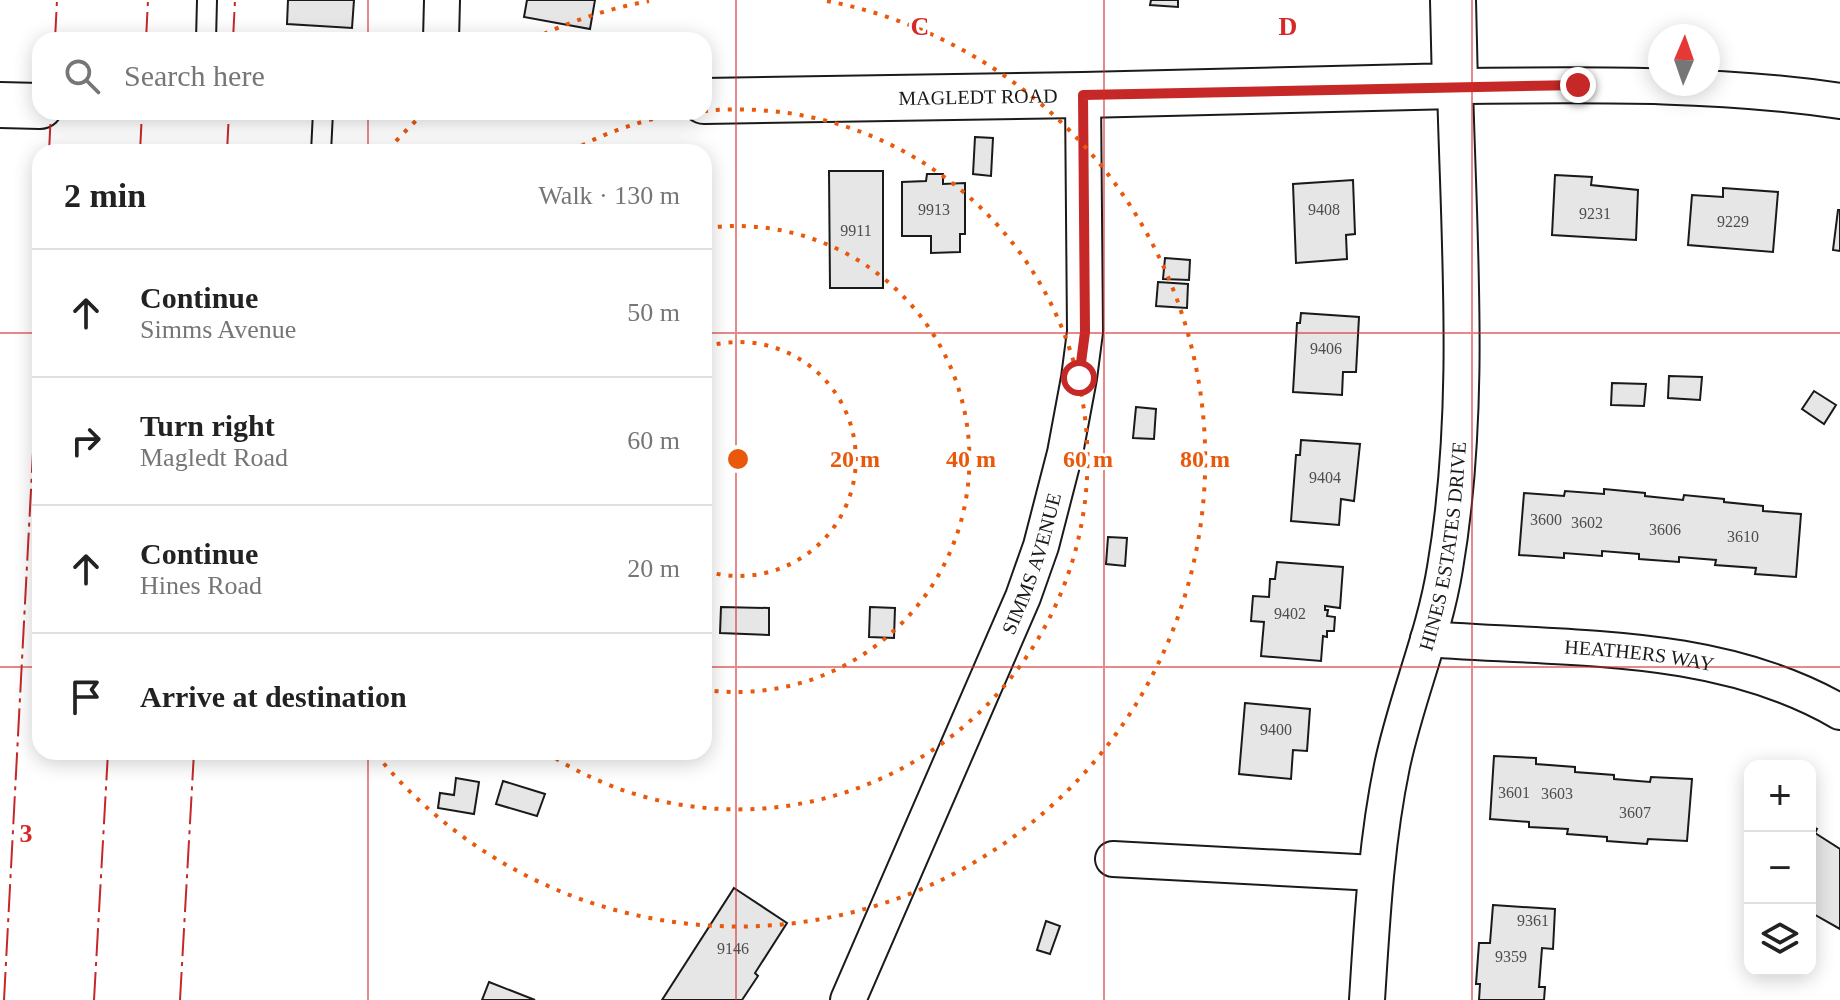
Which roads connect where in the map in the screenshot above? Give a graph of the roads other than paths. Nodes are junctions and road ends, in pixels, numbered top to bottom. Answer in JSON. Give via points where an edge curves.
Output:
{"nodes":[{"id":1,"x":207,"y":0,"type":"edge"},
{"id":2,"x":442,"y":0,"type":"edge"},
{"id":3,"x":1453,"y":0,"type":"edge"},
{"id":4,"x":206,"y":32,"type":"edge"},
{"id":5,"x":441,"y":32,"type":"edge"},
{"id":6,"x":1455,"y":86,"type":"junction"},
{"id":7,"x":1083,"y":95,"type":"junction"},
{"id":8,"x":712,"y":101,"type":"edge"},
{"id":9,"x":1840,"y":101,"type":"edge"},
{"id":10,"x":0,"y":105,"type":"edge"},
{"id":11,"x":32,"y":106,"type":"edge"},
{"id":12,"x":323,"y":120,"type":"edge"},
{"id":13,"x":321,"y":144,"type":"edge"},
{"id":14,"x":1428,"y":639,"type":"junction"},
{"id":15,"x":1840,"y":712,"type":"edge"},
{"id":16,"x":1113,"y":859,"type":"dead end"},
{"id":17,"x":1375,"y":873,"type":"junction"},
{"id":18,"x":848,"y":1000,"type":"edge"},
{"id":19,"x":1367,"y":1000,"type":"edge"}],
"edges":[{"from":1,"to":4,"type":"lane"},
{"from":2,"to":5,"type":"street"},
{"from":3,"to":6,"type":"street"},
{"from":6,"to":7,"type":"street","name":"MAGLEDT ROAD"},
{"from":6,"to":9,"type":"street","via":[[1655,84]]},
{"from":6,"to":14,"type":"street","name":"HINES ESTATES DRIVE","via":[[1460,410],[1445,569]]},
{"from":7,"to":8,"type":"street","name":"MAGLEDT ROAD"},
{"from":7,"to":18,"type":"street","name":"SIMMS AVENUE","via":[[1085,332],[1065,453],[1041,546]]},
{"from":10,"to":11,"type":"street"},
{"from":12,"to":13,"type":"lane"},
{"from":14,"to":15,"type":"street","name":"HEATHERS WAY","via":[[1671,656],[1776,681]]},
{"from":14,"to":17,"type":"street","name":"HINES ESTATES DRIVE","via":[[1392,763]]},
{"from":16,"to":17,"type":"street"},
{"from":17,"to":19,"type":"street","name":"HINES ESTATES DRIVE"}]}
